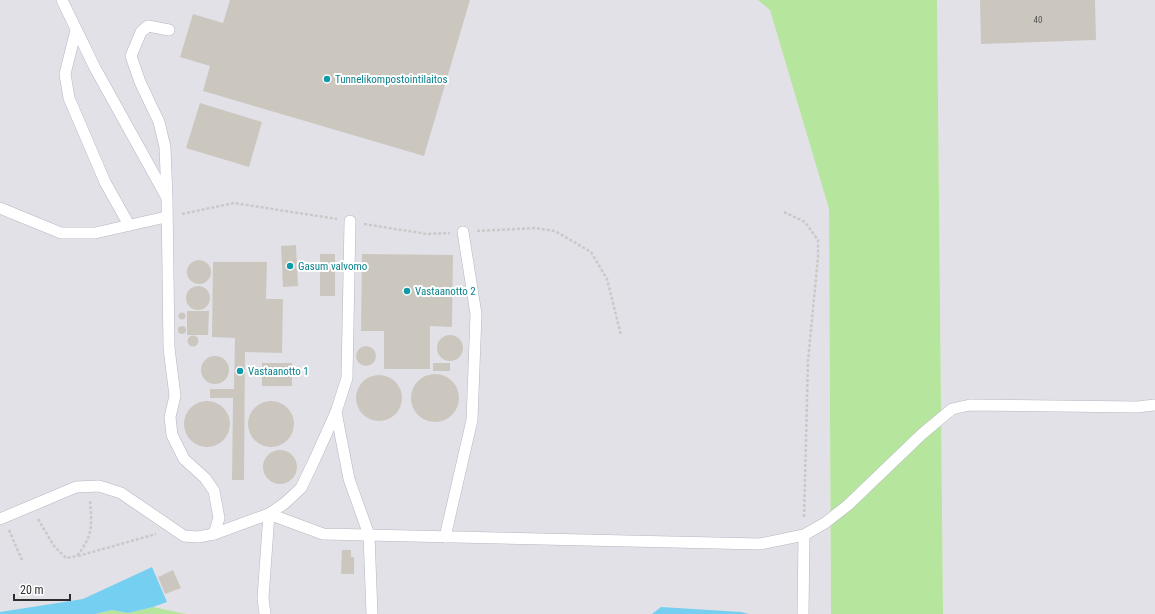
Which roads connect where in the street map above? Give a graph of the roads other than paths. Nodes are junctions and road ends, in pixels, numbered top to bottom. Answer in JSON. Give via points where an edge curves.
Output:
{"nodes":[{"id":1,"x":62,"y":0,"type":"edge"},
{"id":2,"x":76,"y":30,"type":"junction"},
{"id":3,"x":169,"y":30,"type":"dead end"},
{"id":4,"x":167,"y":198,"type":"junction"},
{"id":5,"x":0,"y":208,"type":"edge"},
{"id":6,"x":166,"y":218,"type":"junction"},
{"id":7,"x":350,"y":221,"type":"road end"},
{"id":8,"x":129,"y":225,"type":"junction"},
{"id":9,"x":463,"y":232,"type":"road end"},
{"id":10,"x":1155,"y":405,"type":"edge"},
{"id":11,"x":336,"y":412,"type":"junction"},
{"id":12,"x":269,"y":514,"type":"junction"},
{"id":13,"x":2,"y":518,"type":"edge"},
{"id":14,"x":214,"y":534,"type":"junction"},
{"id":15,"x":369,"y":535,"type":"junction"},
{"id":16,"x":804,"y":535,"type":"junction"},
{"id":17,"x":444,"y":537,"type":"junction"},
{"id":18,"x":265,"y":614,"type":"edge"},
{"id":19,"x":372,"y":614,"type":"edge"},
{"id":20,"x":803,"y":614,"type":"edge"}],
"edges":[{"from":1,"to":2,"type":"lane"},
{"from":2,"to":4,"type":"lane"},
{"from":2,"to":8,"type":"lane","via":[[65,74],[69,98],[105,182]]},
{"from":3,"to":4,"type":"lane","via":[[148,26],[141,32],[131,56],[140,82],[160,122],[165,147]]},
{"from":4,"to":6,"type":"lane"},
{"from":5,"to":8,"type":"lane","via":[[61,234],[95,233]]},
{"from":6,"to":8,"type":"lane"},
{"from":6,"to":14,"type":"lane","via":[[168,348],[174,396],[170,417],[172,436],[184,459],[205,478],[214,491],[219,518]]},
{"from":7,"to":11,"type":"lane","via":[[347,378]]},
{"from":9,"to":17,"type":"lane","via":[[476,314],[472,420]]},
{"from":10,"to":16,"type":"lane","via":[[970,405],[952,409],[848,505]]},
{"from":11,"to":12,"type":"lane","via":[[301,488]]},
{"from":11,"to":15,"type":"lane","via":[[349,479]]},
{"from":12,"to":14,"type":"lane"},
{"from":12,"to":15,"type":"lane","via":[[323,534]]},
{"from":12,"to":18,"type":"lane","via":[[263,598]]},
{"from":13,"to":14,"type":"lane","via":[[76,487],[88,486],[121,493],[184,536]]},
{"from":15,"to":17,"type":"lane"},
{"from":15,"to":19,"type":"lane"},
{"from":16,"to":17,"type":"lane","via":[[760,544]]},
{"from":16,"to":20,"type":"lane"}]}
